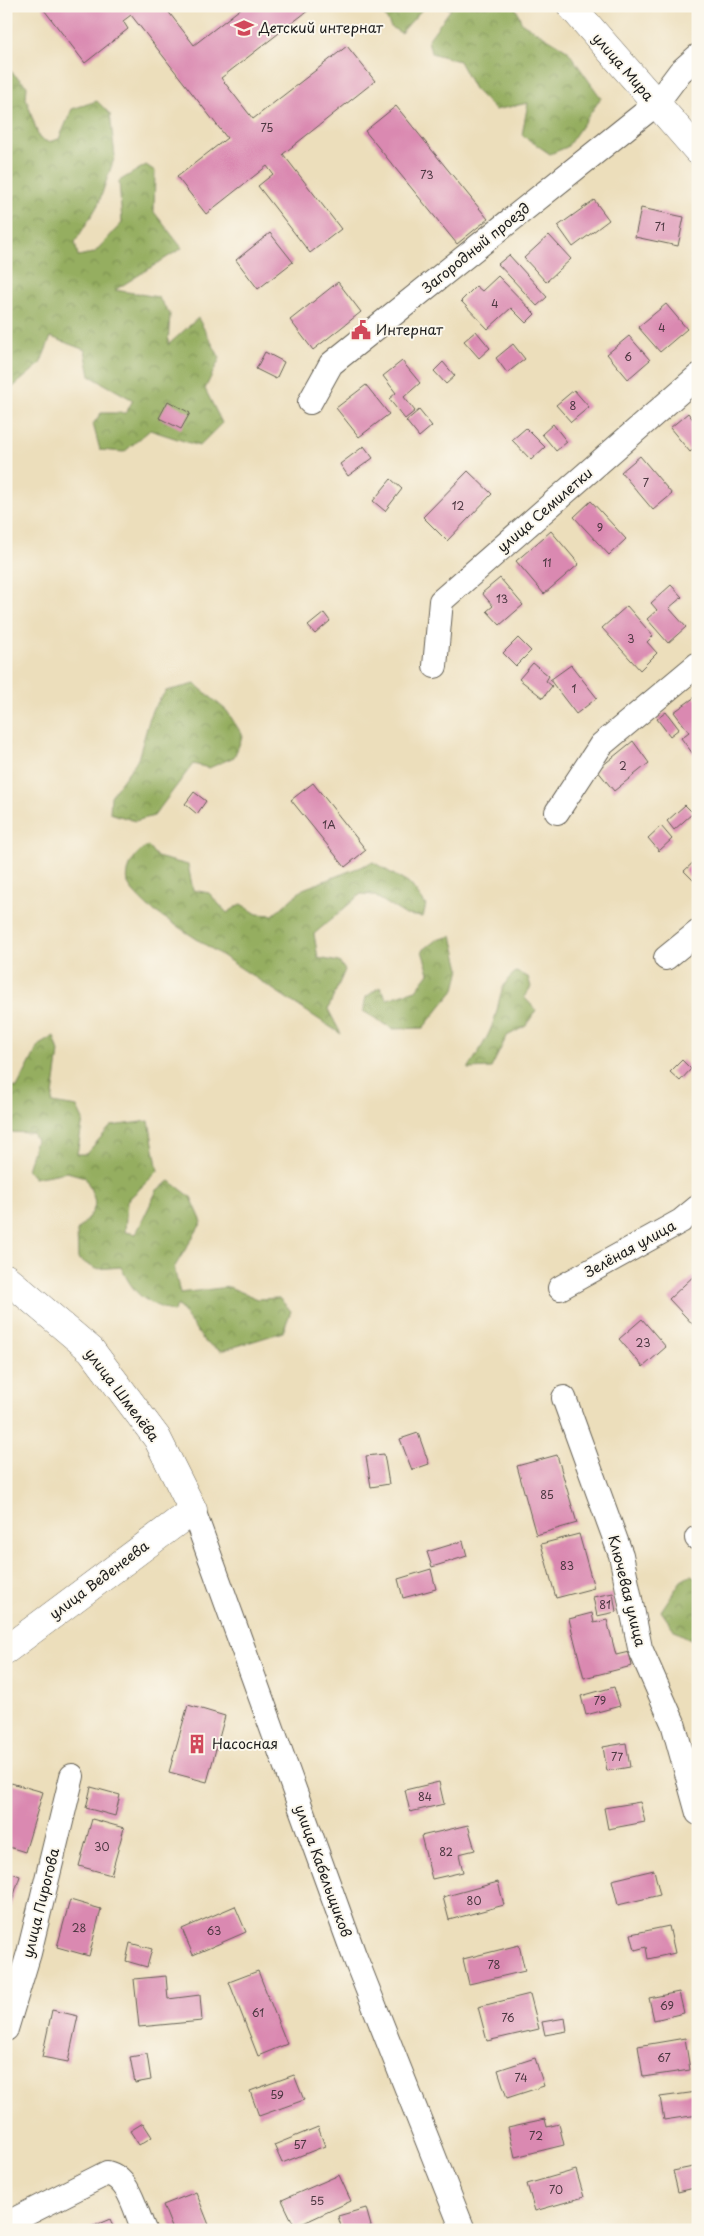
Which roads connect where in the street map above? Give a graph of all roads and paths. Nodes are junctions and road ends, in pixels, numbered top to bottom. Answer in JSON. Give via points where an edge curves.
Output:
{"nodes":[{"id":1,"x":571,"y":6,"type":"edge"},
{"id":2,"x":698,"y":56,"type":"edge"},
{"id":3,"x":656,"y":104,"type":"junction"},
{"id":4,"x":698,"y":151,"type":"edge"},
{"id":5,"x":698,"y":376,"type":"edge"},
{"id":6,"x":310,"y":402,"type":"dead end"},
{"id":7,"x":698,"y":664,"type":"edge"},
{"id":8,"x":435,"y":666,"type":"dead end"},
{"id":9,"x":557,"y":812,"type":"dead end"},
{"id":10,"x":698,"y":932,"type":"edge"},
{"id":11,"x":666,"y":958,"type":"dead end"},
{"id":12,"x":698,"y":1207,"type":"edge"},
{"id":13,"x":6,"y":1278,"type":"edge"},
{"id":14,"x":560,"y":1288,"type":"dead end"},
{"id":15,"x":564,"y":1398,"type":"dead end"},
{"id":16,"x":193,"y":1510,"type":"junction"},
{"id":17,"x":6,"y":1650,"type":"edge"},
{"id":18,"x":72,"y":1776,"type":"dead end"},
{"id":19,"x":698,"y":1813,"type":"edge"},
{"id":20,"x":6,"y":2029,"type":"edge"},
{"id":21,"x":6,"y":2224,"type":"edge"},
{"id":22,"x":144,"y":2230,"type":"edge"},
{"id":23,"x":463,"y":2230,"type":"edge"}],
"edges":[{"from":1,"to":3,"type":"main road","name":"улица Мира"},
{"from":2,"to":3,"type":"street","name":"улица Мира","via":[[680,72]]},
{"from":3,"to":4,"type":"main road","name":"улица Мира"},
{"from":3,"to":6,"type":"street","name":"Загородный проезд","via":[[331,364]]},
{"from":5,"to":8,"type":"street","name":"улица Семилетки","via":[[441,601]]},
{"from":7,"to":9,"type":"street","via":[[601,745]]},
{"from":10,"to":11,"type":"street"},
{"from":12,"to":14,"type":"street","name":"Зелёная улица","via":[[681,1221]]},
{"from":13,"to":16,"type":"main road","name":"улица Шмелёва","via":[[91,1350],[157,1438]]},
{"from":15,"to":19,"type":"street","name":"Ключевая улица","via":[[621,1555],[640,1648],[673,1723]]},
{"from":16,"to":17,"type":"main road","name":"улица Веденеева"},
{"from":16,"to":23,"type":"street","name":"улица Кабельщиков","via":[[354,1955]]},
{"from":18,"to":20,"type":"street","name":"улица Пирогова","via":[[29,1953]]},
{"from":21,"to":22,"type":"street","via":[[106,2174],[115,2175],[123,2182]]}]}
